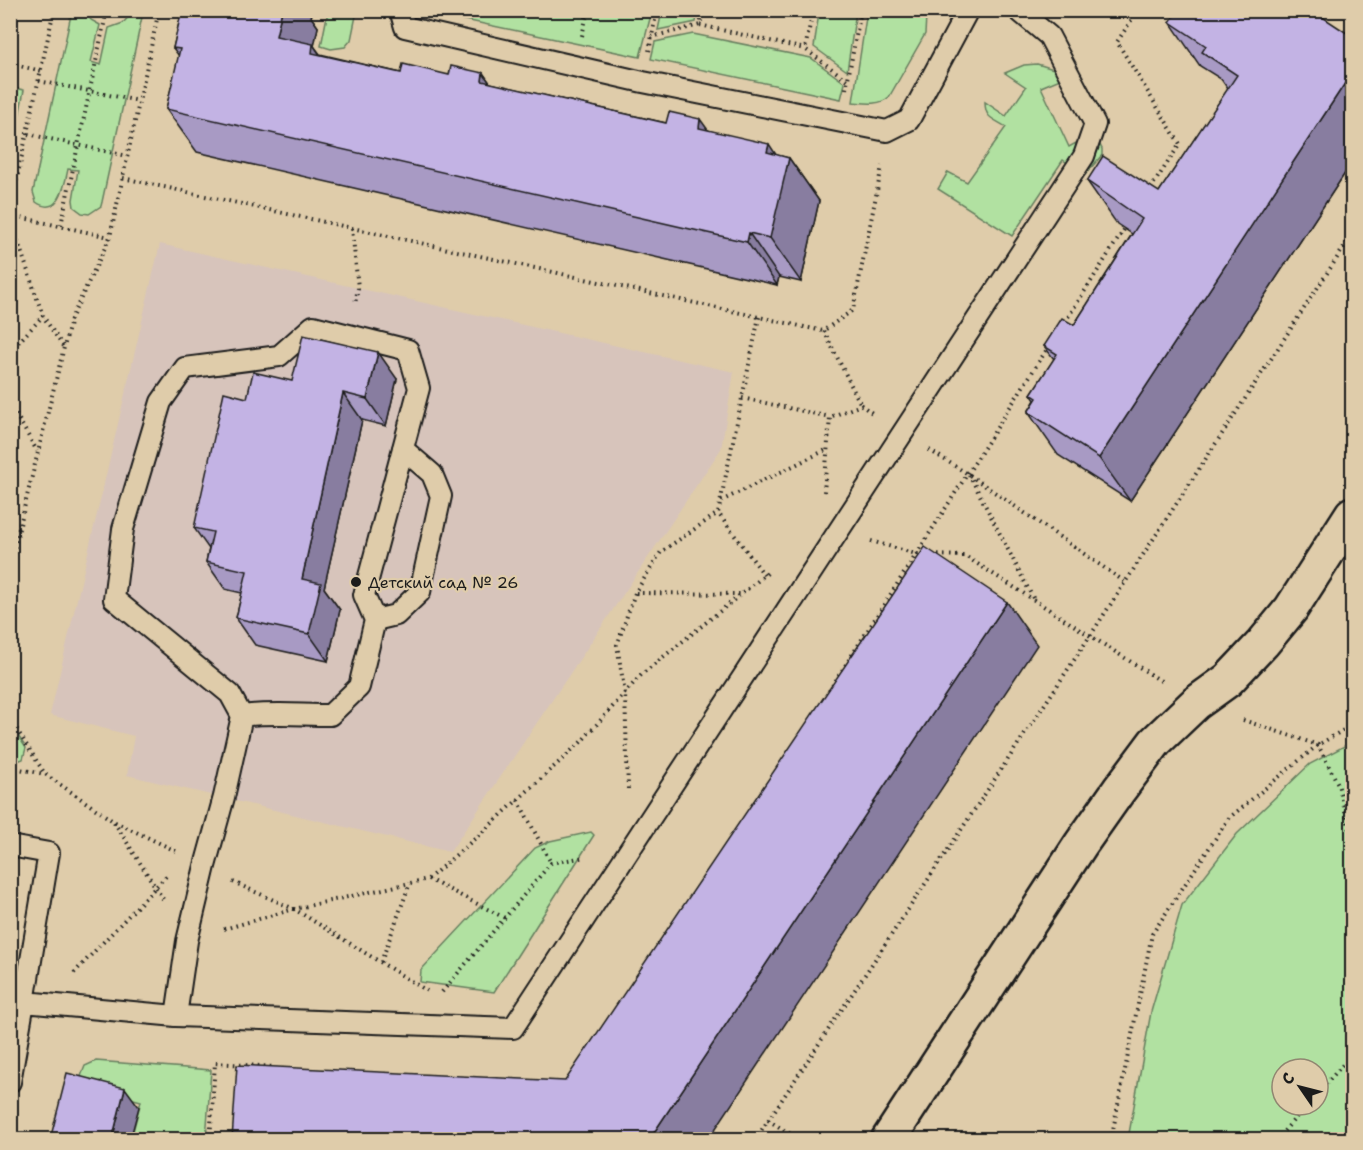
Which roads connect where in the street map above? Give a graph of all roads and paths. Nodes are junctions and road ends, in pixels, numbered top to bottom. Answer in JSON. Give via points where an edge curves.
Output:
{"nodes":[{"id":1,"x":54,"y":10,"type":"edge"},
{"id":2,"x":107,"y":10,"type":"edge"},
{"id":3,"x":134,"y":10,"type":"edge"},
{"id":4,"x":400,"y":10,"type":"edge"},
{"id":5,"x":657,"y":10,"type":"edge"},
{"id":6,"x":704,"y":10,"type":"edge"},
{"id":7,"x":813,"y":10,"type":"edge"},
{"id":8,"x":861,"y":10,"type":"edge"},
{"id":9,"x":968,"y":10,"type":"edge"},
{"id":10,"x":1018,"y":10,"type":"edge"},
{"id":11,"x":1138,"y":10,"type":"edge"},
{"id":12,"x":158,"y":13,"type":"edge"},
{"id":13,"x":700,"y":25,"type":"junction"},
{"id":14,"x":651,"y":37,"type":"junction"},
{"id":15,"x":805,"y":49,"type":"junction"},
{"id":16,"x":10,"y":64,"type":"edge"},
{"id":17,"x":42,"y":71,"type":"junction"},
{"id":18,"x":848,"y":80,"type":"junction"},
{"id":19,"x":39,"y":81,"type":"junction"},
{"id":20,"x":643,"y":82,"type":"junction"},
{"id":21,"x":90,"y":91,"type":"junction"},
{"id":22,"x":139,"y":101,"type":"junction"},
{"id":23,"x":840,"y":121,"type":"junction"},
{"id":24,"x":28,"y":134,"type":"junction"},
{"id":25,"x":78,"y":145,"type":"junction"},
{"id":26,"x":127,"y":156,"type":"junction"},
{"id":27,"x":882,"y":166,"type":"dead end"},
{"id":28,"x":123,"y":178,"type":"junction"},
{"id":29,"x":1148,"y":192,"type":"edge"},
{"id":30,"x":10,"y":210,"type":"edge"},
{"id":31,"x":10,"y":216,"type":"edge"},
{"id":32,"x":1130,"y":221,"type":"edge"},
{"id":33,"x":61,"y":225,"type":"junction"},
{"id":34,"x":352,"y":228,"type":"junction"},
{"id":35,"x":1353,"y":235,"type":"edge"},
{"id":36,"x":110,"y":237,"type":"junction"},
{"id":37,"x":43,"y":316,"type":"junction"},
{"id":38,"x":759,"y":317,"type":"junction"},
{"id":39,"x":1060,"y":328,"type":"edge"},
{"id":40,"x":824,"y":331,"type":"junction"},
{"id":41,"x":348,"y":334,"type":"junction"},
{"id":42,"x":1054,"y":338,"type":"edge"},
{"id":43,"x":64,"y":348,"type":"junction"},
{"id":44,"x":10,"y":358,"type":"edge"},
{"id":45,"x":742,"y":398,"type":"junction"},
{"id":46,"x":10,"y":404,"type":"edge"},
{"id":47,"x":861,"y":405,"type":"dead end"},
{"id":48,"x":830,"y":417,"type":"dead end"},
{"id":49,"x":403,"y":449,"type":"junction"},
{"id":50,"x":828,"y":449,"type":"dead end"},
{"id":51,"x":37,"y":452,"type":"junction"},
{"id":52,"x":968,"y":474,"type":"junction"},
{"id":53,"x":720,"y":502,"type":"junction"},
{"id":54,"x":718,"y":513,"type":"junction"},
{"id":55,"x":1353,"y":514,"type":"edge"},
{"id":56,"x":837,"y":532,"type":"junction"},
{"id":57,"x":916,"y":554,"type":"junction"},
{"id":58,"x":10,"y":565,"type":"edge"},
{"id":59,"x":774,"y":568,"type":"dead end"},
{"id":60,"x":765,"y":576,"type":"junction"},
{"id":61,"x":1125,"y":582,"type":"junction"},
{"id":62,"x":635,"y":593,"type":"junction"},
{"id":63,"x":742,"y":594,"type":"junction"},
{"id":64,"x":1033,"y":599,"type":"junction"},
{"id":65,"x":375,"y":620,"type":"junction"},
{"id":66,"x":1090,"y":636,"type":"junction"},
{"id":67,"x":625,"y":694,"type":"junction"},
{"id":68,"x":242,"y":716,"type":"junction"},
{"id":69,"x":10,"y":718,"type":"edge"},
{"id":70,"x":1353,"y":725,"type":"edge"},
{"id":71,"x":1318,"y":745,"type":"junction"},
{"id":72,"x":10,"y":767,"type":"edge"},
{"id":73,"x":45,"y":774,"type":"junction"},
{"id":74,"x":628,"y":790,"type":"dead end"},
{"id":75,"x":518,"y":800,"type":"junction"},
{"id":76,"x":113,"y":821,"type":"junction"},
{"id":77,"x":1353,"y":838,"type":"edge"},
{"id":78,"x":10,"y":846,"type":"edge"},
{"id":79,"x":630,"y":849,"type":"junction"},
{"id":80,"x":185,"y":855,"type":"junction"},
{"id":81,"x":551,"y":863,"type":"junction"},
{"id":82,"x":205,"y":866,"type":"junction"},
{"id":83,"x":428,"y":879,"type":"junction"},
{"id":84,"x":410,"y":883,"type":"junction"},
{"id":85,"x":156,"y":887,"type":"junction"},
{"id":86,"x":294,"y":909,"type":"junction"},
{"id":87,"x":505,"y":918,"type":"junction"},
{"id":88,"x":187,"y":942,"type":"junction"},
{"id":89,"x":381,"y":962,"type":"junction"},
{"id":90,"x":428,"y":992,"type":"dead end"},
{"id":91,"x":438,"y":998,"type":"dead end"},
{"id":92,"x":24,"y":1002,"type":"junction"},
{"id":93,"x":44,"y":1004,"type":"junction"},
{"id":94,"x":176,"y":1016,"type":"junction"},
{"id":95,"x":1353,"y":1054,"type":"edge"},
{"id":96,"x":1330,"y":1080,"type":"edge"},
{"id":97,"x":10,"y":1082,"type":"edge"},
{"id":98,"x":1296,"y":1117,"type":"edge"},
{"id":99,"x":768,"y":1120,"type":"junction"},
{"id":100,"x":755,"y":1140,"type":"edge"},
{"id":101,"x":800,"y":1140,"type":"edge"},
{"id":102,"x":888,"y":1140,"type":"edge"},
{"id":103,"x":1111,"y":1140,"type":"edge"},
{"id":104,"x":1276,"y":1140,"type":"edge"}],
"edges":[{"from":1,"to":17,"type":"path"},
{"from":2,"to":21,"type":"path"},
{"from":3,"to":12,"type":"path"},
{"from":4,"to":20,"type":"lane","via":[[405,27]]},
{"from":5,"to":14,"type":"path"},
{"from":6,"to":13,"type":"path"},
{"from":7,"to":15,"type":"path"},
{"from":8,"to":18,"type":"path"},
{"from":9,"to":23,"type":"lane","via":[[909,120],[887,131]]},
{"from":10,"to":56,"type":"lane","via":[[1049,36],[1095,124],[1084,156]]},
{"from":11,"to":29,"type":"path","via":[[1117,42],[1180,144]]},
{"from":12,"to":22,"type":"path"},
{"from":13,"to":14,"type":"path"},
{"from":13,"to":15,"type":"path"},
{"from":14,"to":20,"type":"path"},
{"from":15,"to":18,"type":"path"},
{"from":16,"to":17,"type":"path"},
{"from":17,"to":19,"type":"path"},
{"from":18,"to":23,"type":"path"},
{"from":19,"to":21,"type":"path"},
{"from":19,"to":24,"type":"path"},
{"from":20,"to":23,"type":"lane"},
{"from":21,"to":22,"type":"path"},
{"from":21,"to":25,"type":"path"},
{"from":22,"to":26,"type":"path"},
{"from":24,"to":25,"type":"path"},
{"from":24,"to":30,"type":"path"},
{"from":25,"to":26,"type":"path"},
{"from":25,"to":33,"type":"path"},
{"from":26,"to":28,"type":"path"},
{"from":27,"to":40,"type":"path","via":[[853,310]]},
{"from":28,"to":34,"type":"path"},
{"from":28,"to":36,"type":"path"},
{"from":31,"to":33,"type":"path"},
{"from":31,"to":37,"type":"path"},
{"from":32,"to":39,"type":"path"},
{"from":33,"to":36,"type":"path"},
{"from":34,"to":38,"type":"path"},
{"from":34,"to":41,"type":"path","via":[[358,288]]},
{"from":35,"to":61,"type":"path"},
{"from":36,"to":43,"type":"path","via":[[70,319]]},
{"from":37,"to":43,"type":"path"},
{"from":37,"to":44,"type":"path","via":[[14,347]]},
{"from":38,"to":40,"type":"path"},
{"from":38,"to":45,"type":"path"},
{"from":40,"to":47,"type":"path"},
{"from":41,"to":49,"type":"lane","via":[[408,350],[419,388]]},
{"from":41,"to":68,"type":"lane","via":[[313,326],[279,356],[185,368],[161,402],[123,529],[114,599],[230,694]]},
{"from":42,"to":52,"type":"path"},
{"from":43,"to":51,"type":"path"},
{"from":45,"to":48,"type":"path"},
{"from":45,"to":53,"type":"path"},
{"from":46,"to":51,"type":"path"},
{"from":49,"to":65,"type":"lane","via":[[364,595]]},
{"from":49,"to":65,"type":"lane","via":[[432,474],[441,496],[420,592],[396,615]]},
{"from":50,"to":53,"type":"path"},
{"from":51,"to":58,"type":"path"},
{"from":52,"to":57,"type":"path"},
{"from":52,"to":61,"type":"path"},
{"from":52,"to":64,"type":"path"},
{"from":53,"to":54,"type":"path"},
{"from":54,"to":60,"type":"path"},
{"from":54,"to":62,"type":"path","via":[[661,552]]},
{"from":55,"to":102,"type":"street","via":[[1291,609],[1263,643],[1228,680],[1196,703],[1155,742],[1119,790]]},
{"from":56,"to":57,"type":"path"},
{"from":56,"to":79,"type":"lane"},
{"from":57,"to":64,"type":"path","via":[[965,556]]},
{"from":59,"to":60,"type":"path"},
{"from":60,"to":63,"type":"path"},
{"from":61,"to":66,"type":"path"},
{"from":62,"to":63,"type":"path"},
{"from":62,"to":67,"type":"path","via":[[617,645]]},
{"from":63,"to":67,"type":"path","via":[[642,674]]},
{"from":64,"to":66,"type":"path"},
{"from":65,"to":68,"type":"lane","via":[[359,687],[330,715],[269,712]]},
{"from":66,"to":99,"type":"path"},
{"from":67,"to":74,"type":"path"},
{"from":67,"to":75,"type":"path","via":[[581,742]]},
{"from":68,"to":82,"type":"lane"},
{"from":69,"to":73,"type":"path"},
{"from":70,"to":71,"type":"path"},
{"from":71,"to":77,"type":"path","via":[[1338,783]]},
{"from":71,"to":103,"type":"path","via":[[1229,818],[1152,934]]},
{"from":72,"to":73,"type":"path"},
{"from":73,"to":76,"type":"path"},
{"from":75,"to":81,"type":"path"},
{"from":75,"to":83,"type":"path"},
{"from":76,"to":80,"type":"path"},
{"from":76,"to":85,"type":"path"},
{"from":78,"to":92,"type":"lane","via":[[49,853]]},
{"from":79,"to":81,"type":"path"},
{"from":79,"to":94,"type":"lane","via":[[513,1028]]},
{"from":80,"to":82,"type":"path"},
{"from":80,"to":85,"type":"path"},
{"from":81,"to":87,"type":"path"},
{"from":82,"to":86,"type":"path"},
{"from":82,"to":88,"type":"lane"},
{"from":83,"to":84,"type":"path"},
{"from":83,"to":87,"type":"path"},
{"from":84,"to":86,"type":"path"},
{"from":84,"to":89,"type":"path"},
{"from":85,"to":88,"type":"path"},
{"from":85,"to":93,"type":"path"},
{"from":86,"to":88,"type":"path"},
{"from":86,"to":89,"type":"path"},
{"from":87,"to":91,"type":"path"},
{"from":88,"to":94,"type":"lane"},
{"from":89,"to":90,"type":"path"},
{"from":92,"to":93,"type":"lane"},
{"from":92,"to":97,"type":"lane"},
{"from":93,"to":94,"type":"lane"},
{"from":95,"to":96,"type":"path"},
{"from":98,"to":104,"type":"path"},
{"from":99,"to":100,"type":"path"},
{"from":99,"to":101,"type":"path"}]}
